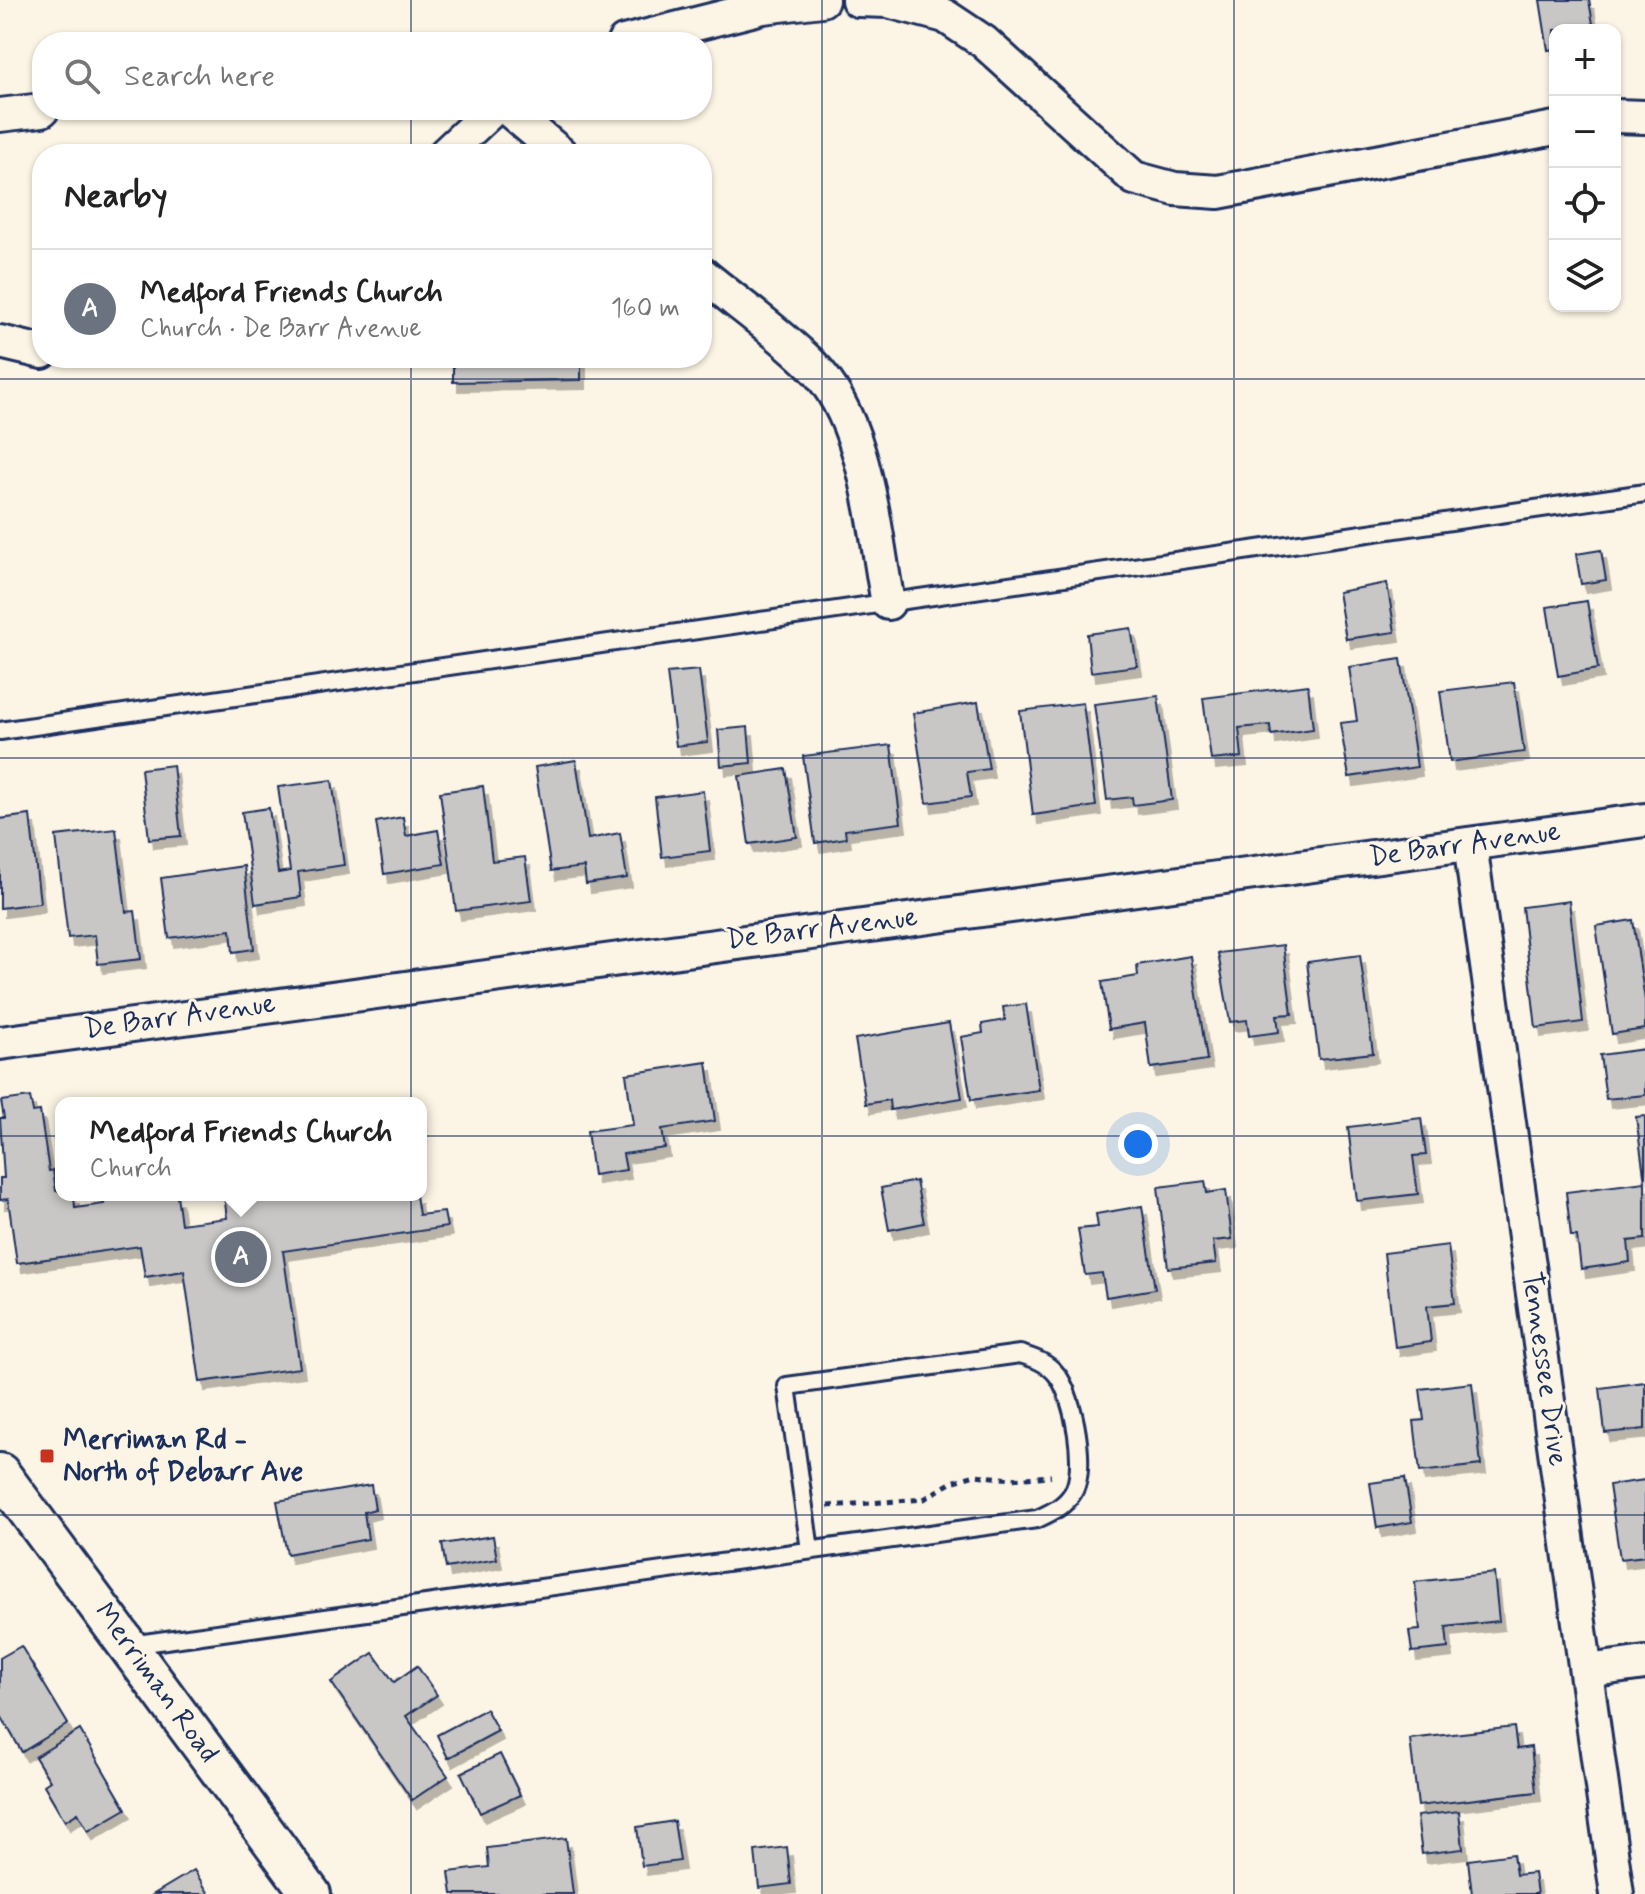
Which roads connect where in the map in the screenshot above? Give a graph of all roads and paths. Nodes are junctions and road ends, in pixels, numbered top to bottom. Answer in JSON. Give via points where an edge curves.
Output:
{"nodes":[{"id":1,"x":822,"y":0,"type":"edge"},
{"id":2,"x":858,"y":0,"type":"edge"},
{"id":3,"x":664,"y":32,"type":"edge"},
{"id":4,"x":32,"y":111,"type":"edge"},
{"id":5,"x":0,"y":115,"type":"edge"},
{"id":6,"x":1621,"y":116,"type":"edge"},
{"id":7,"x":1645,"y":117,"type":"edge"},
{"id":8,"x":481,"y":120,"type":"edge"},
{"id":9,"x":521,"y":120,"type":"edge"},
{"id":10,"x":1549,"y":129,"type":"edge"},
{"id":11,"x":456,"y":144,"type":"edge"},
{"id":12,"x":549,"y":144,"type":"edge"},
{"id":13,"x":712,"y":282,"type":"edge"},
{"id":14,"x":0,"y":342,"type":"edge"},
{"id":15,"x":32,"y":350,"type":"edge"},
{"id":16,"x":1645,"y":493,"type":"edge"},
{"id":17,"x":888,"y":603,"type":"junction"},
{"id":18,"x":0,"y":731,"type":"edge"},
{"id":19,"x":1645,"y":820,"type":"edge"},
{"id":20,"x":1470,"y":844,"type":"junction"},
{"id":21,"x":0,"y":1043,"type":"edge"},
{"id":22,"x":0,"y":1473,"type":"edge"},
{"id":23,"x":1080,"y":1476,"type":"junction"},
{"id":24,"x":805,"y":1509,"type":"junction"},
{"id":25,"x":810,"y":1550,"type":"junction"},
{"id":26,"x":127,"y":1645,"type":"junction"},
{"id":27,"x":1645,"y":1663,"type":"edge"},
{"id":28,"x":1587,"y":1671,"type":"junction"},
{"id":29,"x":311,"y":1894,"type":"edge"},
{"id":30,"x":1617,"y":1894,"type":"edge"}],
"edges":[{"from":1,"to":3,"type":"street","via":[[763,7]]},
{"from":2,"to":10,"type":"street","via":[[888,1],[945,16],[984,42],[1134,178],[1175,189],[1218,192]]},
{"from":4,"to":5,"type":"street"},
{"from":6,"to":7,"type":"street"},
{"from":8,"to":11,"type":"street"},
{"from":9,"to":12,"type":"street"},
{"from":13,"to":17,"type":"street","via":[[811,364],[837,398],[858,448]]},
{"from":14,"to":15,"type":"street"},
{"from":16,"to":17,"type":"lane"},
{"from":17,"to":18,"type":"lane"},
{"from":19,"to":20,"type":"street","name":"De Barr Avenue"},
{"from":20,"to":21,"type":"street","name":"De Barr Avenue"},
{"from":20,"to":28,"type":"street","name":"Tennessee Drive"},
{"from":22,"to":26,"type":"street","name":"Merriman Road"},
{"from":23,"to":24,"type":"path","via":[[975,1475],[924,1499]]},
{"from":23,"to":24,"type":"lane","via":[[1069,1392],[1056,1372],[1020,1354],[787,1386]]},
{"from":23,"to":25,"type":"lane","via":[[1060,1508],[1037,1519]]},
{"from":24,"to":25,"type":"lane"},
{"from":25,"to":26,"type":"lane"},
{"from":26,"to":29,"type":"street","name":"Merriman Road"},
{"from":27,"to":28,"type":"street"},
{"from":28,"to":30,"type":"street","name":"Tennessee Drive"}]}
